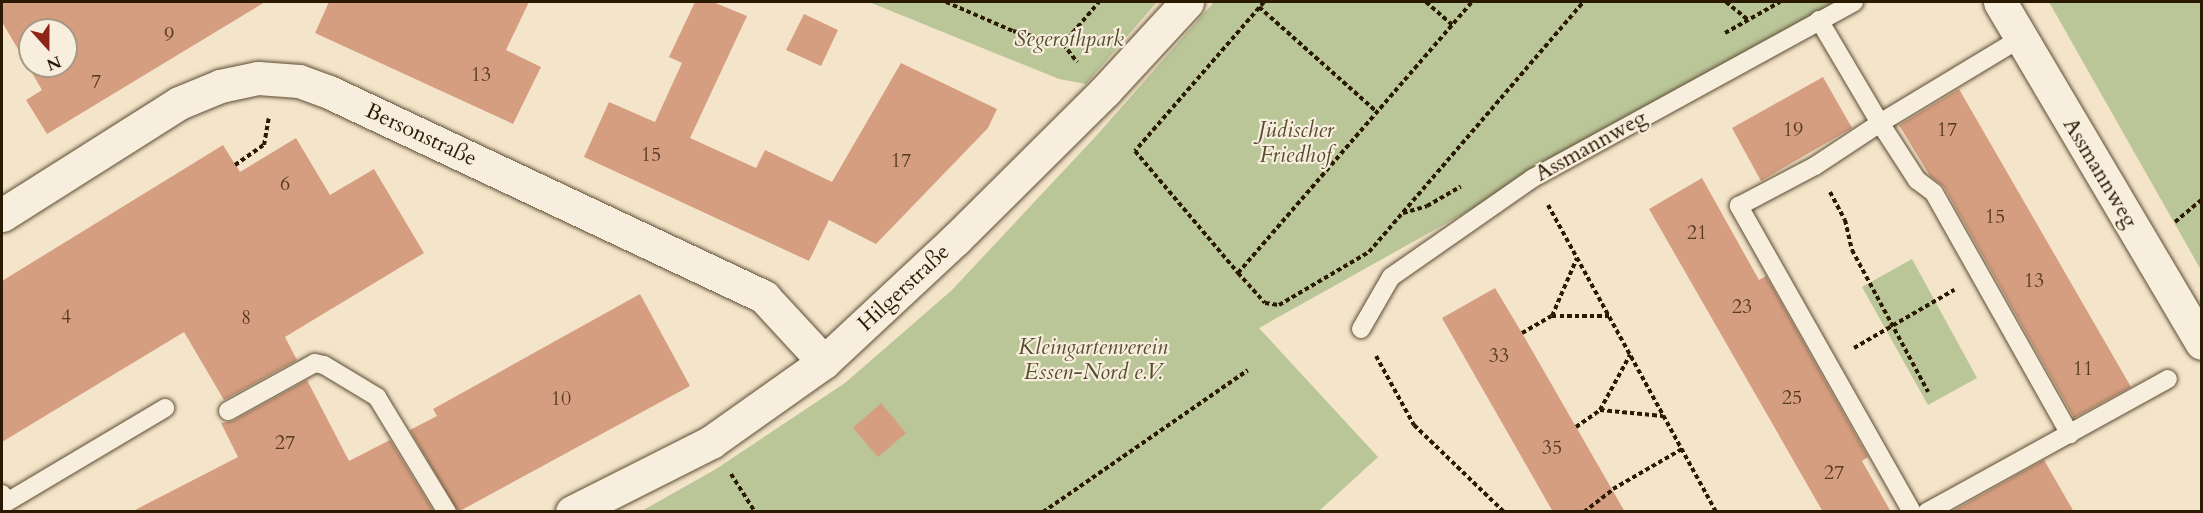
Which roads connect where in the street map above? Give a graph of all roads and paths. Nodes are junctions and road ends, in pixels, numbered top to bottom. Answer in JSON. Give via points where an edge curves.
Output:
{"nodes":[{"id":1,"x":946,"y":2,"type":"edge"},
{"id":2,"x":1099,"y":2,"type":"edge"},
{"id":3,"x":1187,"y":2,"type":"edge"},
{"id":4,"x":1264,"y":2,"type":"edge"},
{"id":5,"x":1426,"y":2,"type":"edge"},
{"id":6,"x":1472,"y":2,"type":"edge"},
{"id":7,"x":1583,"y":2,"type":"edge"},
{"id":8,"x":1726,"y":2,"type":"edge"},
{"id":9,"x":1854,"y":2,"type":"edge"},
{"id":10,"x":2000,"y":2,"type":"edge"},
{"id":11,"x":1259,"y":7,"type":"junction"},
{"id":12,"x":1748,"y":20,"type":"dead end"},
{"id":13,"x":1819,"y":20,"type":"junction"},
{"id":14,"x":1452,"y":25,"type":"junction"},
{"id":15,"x":2021,"y":38,"type":"junction"},
{"id":16,"x":276,"y":79,"type":"junction"},
{"id":17,"x":1377,"y":112,"type":"junction"},
{"id":18,"x":1880,"y":123,"type":"junction"},
{"id":19,"x":236,"y":165,"type":"dead end"},
{"id":20,"x":1815,"y":166,"type":"junction"},
{"id":21,"x":1533,"y":178,"type":"junction"},
{"id":22,"x":2,"y":214,"type":"edge"},
{"id":23,"x":1578,"y":258,"type":"junction"},
{"id":24,"x":1238,"y":273,"type":"junction"},
{"id":25,"x":1979,"y":276,"type":"junction"},
{"id":26,"x":1552,"y":316,"type":"junction"},
{"id":27,"x":1609,"y":316,"type":"junction"},
{"id":28,"x":1891,"y":327,"type":"junction"},
{"id":29,"x":1361,"y":329,"type":"joint"},
{"id":30,"x":1522,"y":333,"type":"dead end"},
{"id":31,"x":2202,"y":343,"type":"edge"},
{"id":32,"x":1630,"y":355,"type":"junction"},
{"id":33,"x":824,"y":362,"type":"junction"},
{"id":34,"x":1827,"y":363,"type":"junction"},
{"id":35,"x":1248,"y":370,"type":"dead end"},
{"id":36,"x":2168,"y":379,"type":"dead end"},
{"id":37,"x":1928,"y":392,"type":"dead end"},
{"id":38,"x":165,"y":408,"type":"dead end"},
{"id":39,"x":1600,"y":410,"type":"junction"},
{"id":40,"x":228,"y":411,"type":"dead end"},
{"id":41,"x":1664,"y":416,"type":"junction"},
{"id":42,"x":1576,"y":426,"type":"dead end"},
{"id":43,"x":2070,"y":434,"type":"junction"},
{"id":44,"x":1682,"y":449,"type":"junction"},
{"id":45,"x":2,"y":494,"type":"edge"},
{"id":46,"x":447,"y":512,"type":"edge"},
{"id":47,"x":572,"y":512,"type":"edge"},
{"id":48,"x":1043,"y":512,"type":"edge"},
{"id":49,"x":1504,"y":512,"type":"edge"},
{"id":50,"x":1584,"y":512,"type":"edge"},
{"id":51,"x":1716,"y":512,"type":"edge"},
{"id":52,"x":1912,"y":512,"type":"edge"},
{"id":53,"x":1928,"y":512,"type":"edge"}],
"edges":[{"from":1,"to":2,"type":"path","via":[[1013,31],[1063,44]]},
{"from":3,"to":33,"type":"street","name":"Hilgerstraße","via":[[1105,91],[956,239]]},
{"from":4,"to":11,"type":"path"},
{"from":5,"to":14,"type":"path"},
{"from":6,"to":14,"type":"path"},
{"from":7,"to":24,"type":"path","via":[[1368,252],[1279,305],[1265,303]]},
{"from":8,"to":12,"type":"path"},
{"from":9,"to":13,"type":"lane","name":"Assmannweg"},
{"from":10,"to":15,"type":"street","name":"Assmannweg"},
{"from":11,"to":17,"type":"path"},
{"from":11,"to":24,"type":"path","via":[[1135,151]]},
{"from":13,"to":18,"type":"lane"},
{"from":13,"to":21,"type":"lane","name":"Assmannweg"},
{"from":14,"to":17,"type":"path"},
{"from":15,"to":18,"type":"lane"},
{"from":15,"to":31,"type":"street","name":"Assmannweg"},
{"from":16,"to":19,"type":"path","via":[[264,145]]},
{"from":16,"to":22,"type":"street","name":"Bersonstraße","via":[[258,78],[220,86],[179,103]]},
{"from":16,"to":33,"type":"street","name":"Bersonstraße","via":[[299,81],[329,92],[764,297]]},
{"from":17,"to":24,"type":"path"},
{"from":18,"to":20,"type":"lane"},
{"from":18,"to":25,"type":"lane","via":[[1917,180],[1934,193]]},
{"from":20,"to":28,"type":"path","via":[[1845,220],[1852,250]]},
{"from":20,"to":34,"type":"lane","via":[[1739,206]]},
{"from":21,"to":23,"type":"path"},
{"from":21,"to":29,"type":"lane","name":"Assmannweg","via":[[1391,277]]},
{"from":23,"to":26,"type":"path"},
{"from":23,"to":27,"type":"path"},
{"from":25,"to":28,"type":"path"},
{"from":25,"to":43,"type":"lane"},
{"from":26,"to":27,"type":"path"},
{"from":26,"to":30,"type":"path"},
{"from":27,"to":32,"type":"path"},
{"from":28,"to":34,"type":"path"},
{"from":28,"to":37,"type":"path"},
{"from":29,"to":49,"type":"path","via":[[1414,424]]},
{"from":32,"to":39,"type":"path"},
{"from":32,"to":41,"type":"path"},
{"from":33,"to":47,"type":"street","name":"Hilgerstraße","via":[[711,442]]},
{"from":34,"to":52,"type":"lane"},
{"from":35,"to":48,"type":"path"},
{"from":36,"to":43,"type":"lane"},
{"from":38,"to":45,"type":"lane","via":[[7,502]]},
{"from":39,"to":41,"type":"path"},
{"from":39,"to":42,"type":"path"},
{"from":40,"to":46,"type":"lane","via":[[315,363],[324,365],[377,397]]},
{"from":41,"to":44,"type":"path"},
{"from":43,"to":53,"type":"lane"},
{"from":44,"to":50,"type":"path","via":[[1613,489]]},
{"from":44,"to":51,"type":"path"}]}
